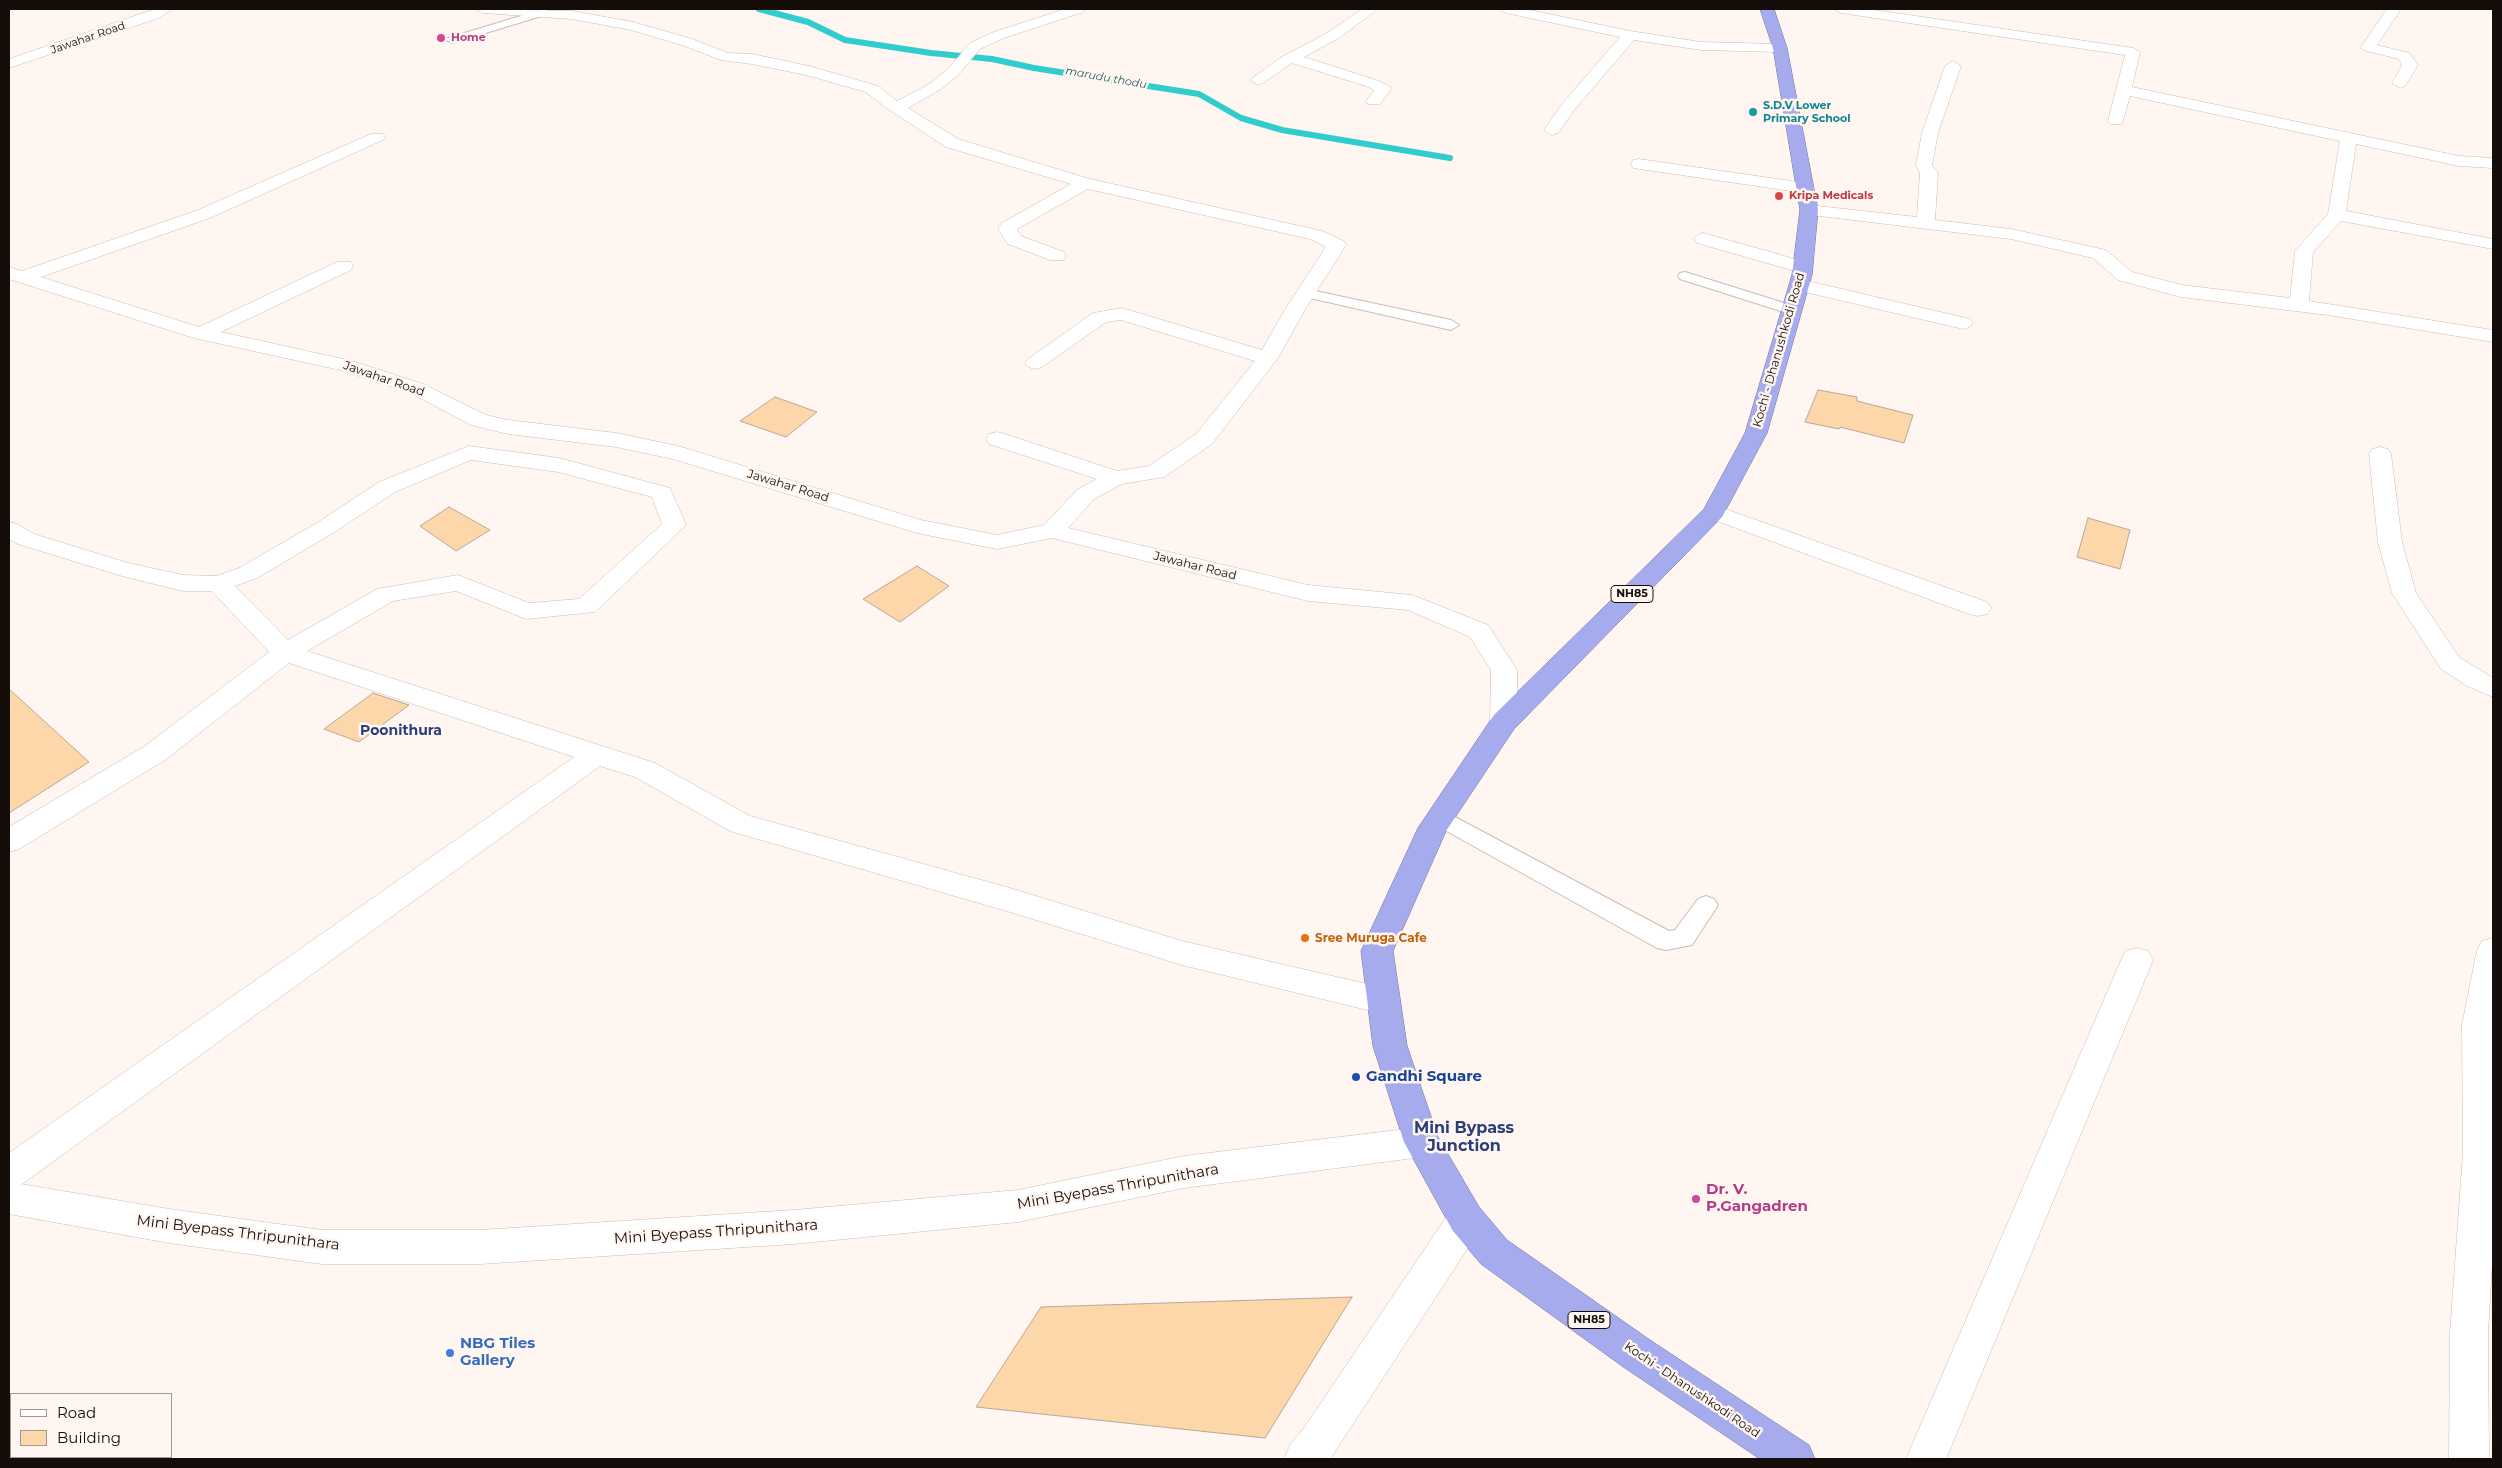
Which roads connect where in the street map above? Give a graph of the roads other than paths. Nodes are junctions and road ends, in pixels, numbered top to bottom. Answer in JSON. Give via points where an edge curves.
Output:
{"nodes":[{"id":1,"x":165,"y":9,"type":"edge"},
{"id":2,"x":483,"y":9,"type":"edge"},
{"id":3,"x":1078,"y":9,"type":"edge"},
{"id":4,"x":1371,"y":9,"type":"edge"},
{"id":5,"x":1506,"y":9,"type":"edge"},
{"id":6,"x":1767,"y":9,"type":"edge"},
{"id":7,"x":1841,"y":9,"type":"edge"},
{"id":8,"x":2394,"y":9,"type":"edge"},
{"id":9,"x":544,"y":12,"type":"junction"},
{"id":10,"x":1630,"y":35,"type":"junction"},
{"id":11,"x":452,"y":40,"type":"dead end"},
{"id":12,"x":1780,"y":48,"type":"junction"},
{"id":13,"x":1291,"y":58,"type":"junction"},
{"id":14,"x":9,"y":64,"type":"edge"},
{"id":15,"x":1953,"y":66,"type":"dead end"},
{"id":16,"x":1258,"y":80,"type":"dead end"},
{"id":17,"x":2400,"y":83,"type":"dead end"},
{"id":18,"x":2123,"y":90,"type":"junction"},
{"id":19,"x":1374,"y":101,"type":"dead end"},
{"id":20,"x":897,"y":108,"type":"junction"},
{"id":21,"x":2116,"y":121,"type":"dead end"},
{"id":22,"x":1552,"y":130,"type":"dead end"},
{"id":23,"x":378,"y":136,"type":"dead end"},
{"id":24,"x":2348,"y":138,"type":"junction"},
{"id":25,"x":2493,"y":163,"type":"edge"},
{"id":26,"x":1639,"y":164,"type":"dead end"},
{"id":27,"x":1086,"y":183,"type":"junction"},
{"id":28,"x":1807,"y":199,"type":"junction"},
{"id":29,"x":2337,"y":215,"type":"junction"},
{"id":30,"x":1926,"y":222,"type":"junction"},
{"id":31,"x":1703,"y":239,"type":"dead end"},
{"id":32,"x":2493,"y":244,"type":"edge"},
{"id":33,"x":1057,"y":256,"type":"dead end"},
{"id":34,"x":344,"y":266,"type":"dead end"},
{"id":35,"x":16,"y":275,"type":"edge"},
{"id":36,"x":1685,"y":276,"type":"dead end"},
{"id":37,"x":1801,"y":276,"type":"junction"},
{"id":38,"x":1306,"y":293,"type":"junction"},
{"id":39,"x":2299,"y":306,"type":"junction"},
{"id":40,"x":1792,"y":310,"type":"junction"},
{"id":41,"x":1963,"y":323,"type":"dead end"},
{"id":42,"x":1450,"y":325,"type":"dead end"},
{"id":43,"x":201,"y":334,"type":"junction"},
{"id":44,"x":2493,"y":336,"type":"edge"},
{"id":45,"x":1268,"y":358,"type":"junction"},
{"id":46,"x":1035,"y":363,"type":"dead end"},
{"id":47,"x":997,"y":438,"type":"dead end"},
{"id":48,"x":2380,"y":454,"type":"dead end"},
{"id":49,"x":1116,"y":478,"type":"junction"},
{"id":50,"x":1714,"y":512,"type":"junction"},
{"id":51,"x":9,"y":529,"type":"edge"},
{"id":52,"x":1052,"y":531,"type":"junction"},
{"id":53,"x":219,"y":584,"type":"junction"},
{"id":54,"x":1978,"y":608,"type":"dead end"},
{"id":55,"x":285,"y":653,"type":"junction"},
{"id":56,"x":2493,"y":688,"type":"edge"},
{"id":57,"x":1504,"y":722,"type":"junction"},
{"id":58,"x":597,"y":754,"type":"junction"},
{"id":59,"x":1440,"y":817,"type":"junction"},
{"id":60,"x":9,"y":841,"type":"edge"},
{"id":61,"x":1706,"y":905,"type":"dead end"},
{"id":62,"x":2493,"y":950,"type":"edge"},
{"id":63,"x":2137,"y":960,"type":"dead end"},
{"id":64,"x":1384,"y":1001,"type":"junction"},
{"id":65,"x":1422,"y":1142,"type":"junction"},
{"id":66,"x":9,"y":1173,"type":"edge"},
{"id":67,"x":9,"y":1198,"type":"edge"},
{"id":68,"x":1466,"y":1219,"type":"junction"},
{"id":69,"x":1304,"y":1459,"type":"edge"},
{"id":70,"x":1795,"y":1459,"type":"edge"},
{"id":71,"x":1926,"y":1459,"type":"edge"},
{"id":72,"x":2469,"y":1459,"type":"edge"}],
"edges":[{"from":1,"to":14,"type":"street","name":"Jawahar Road"},
{"from":2,"to":9,"type":"street"},
{"from":3,"to":20,"type":"street","via":[[975,46],[936,86]]},
{"from":4,"to":13,"type":"street","via":[[1334,35]]},
{"from":5,"to":10,"type":"street"},
{"from":6,"to":12,"type":"highway","name":"Kochi - Dhanushkodi Road","number":"NH85"},
{"from":7,"to":18,"type":"street","via":[[2133,52]]},
{"from":8,"to":17,"type":"street","via":[[2368,47],[2404,56],[2410,65]]},
{"from":9,"to":11,"type":"lane"},
{"from":9,"to":20,"type":"street","via":[[633,26],[726,57],[810,71],[872,89]]},
{"from":10,"to":12,"type":"street","via":[[1701,46]]},
{"from":10,"to":22,"type":"street"},
{"from":12,"to":28,"type":"highway","name":"Kochi - Dhanushkodi Road","number":"NH85"},
{"from":13,"to":16,"type":"street"},
{"from":13,"to":19,"type":"street","via":[[1383,89]]},
{"from":15,"to":30,"type":"street","via":[[1930,133],[1924,165],[1929,173]]},
{"from":18,"to":21,"type":"street"},
{"from":18,"to":24,"type":"street"},
{"from":20,"to":27,"type":"street","via":[[952,143]]},
{"from":23,"to":35,"type":"street","via":[[204,214]]},
{"from":24,"to":25,"type":"street","via":[[2459,161]]},
{"from":24,"to":29,"type":"street"},
{"from":26,"to":28,"type":"street"},
{"from":27,"to":33,"type":"street","via":[[1008,227],[1014,240]]},
{"from":27,"to":38,"type":"street","via":[[1316,235],[1337,245]]},
{"from":28,"to":30,"type":"street"},
{"from":28,"to":37,"type":"highway","name":"Kochi - Dhanushkodi Road","number":"NH85"},
{"from":29,"to":32,"type":"street"},
{"from":29,"to":39,"type":"street","via":[[2304,251]]},
{"from":30,"to":39,"type":"street","via":[[2011,234],[2099,254],[2124,276],[2181,291]]},
{"from":31,"to":37,"type":"street"},
{"from":34,"to":43,"type":"street"},
{"from":35,"to":43,"type":"street","name":"Jawahar Road"},
{"from":36,"to":40,"type":"lane"},
{"from":37,"to":40,"type":"highway","name":"Kochi - Dhanushkodi Road","number":"NH85"},
{"from":37,"to":41,"type":"street"},
{"from":38,"to":42,"type":"lane"},
{"from":38,"to":45,"type":"street"},
{"from":39,"to":44,"type":"street"},
{"from":40,"to":50,"type":"highway","name":"Kochi - Dhanushkodi Road","number":"NH85","via":[[1756,433]]},
{"from":43,"to":52,"type":"street","name":"Jawahar Road","via":[[345,365],[416,388],[479,420],[508,427],[616,440],[678,453],[917,526],[997,542]]},
{"from":45,"to":46,"type":"street","via":[[1122,314],[1100,317]]},
{"from":45,"to":49,"type":"street","via":[[1204,439],[1156,472]]},
{"from":47,"to":49,"type":"street"},
{"from":48,"to":56,"type":"street","via":[[2390,542],[2404,593],[2450,664]]},
{"from":49,"to":52,"type":"street","via":[[1086,494]]},
{"from":50,"to":54,"type":"street"},
{"from":50,"to":57,"type":"highway","name":"Kochi - Dhanushkodi Road","number":"NH85"},
{"from":51,"to":53,"type":"street","via":[[26,539],[122,569],[183,584]]},
{"from":52,"to":57,"type":"street","name":"Jawahar Road","via":[[1308,593],[1412,603],[1479,631],[1504,670]]},
{"from":53,"to":55,"type":"street"},
{"from":53,"to":55,"type":"street","via":[[248,573],[387,487],[469,452],[559,465],[662,493],[674,525],[586,606],[526,611],[458,583],[386,594]]},
{"from":55,"to":58,"type":"street"},
{"from":55,"to":60,"type":"street","via":[[155,753]]},
{"from":57,"to":59,"type":"highway","name":"Kochi - Dhanushkodi Road","number":"NH85"},
{"from":58,"to":64,"type":"street","via":[[645,770],[740,824],[1010,900],[1182,953]]},
{"from":58,"to":66,"type":"street"},
{"from":59,"to":61,"type":"lane","via":[[1666,941],[1683,938]]},
{"from":59,"to":64,"type":"highway","name":"Kochi - Dhanushkodi Road","number":"NH85","via":[[1377,951]]},
{"from":62,"to":72,"type":"street","via":[[2478,1024],[2482,1153],[2469,1333]]},
{"from":63,"to":71,"type":"street"},
{"from":64,"to":65,"type":"highway","name":"Kochi - Dhanushkodi Road","number":"NH85","via":[[1390,1046]]},
{"from":65,"to":67,"type":"street","name":"Mini Byepass Thripunithara","via":[[1184,1172],[1018,1206],[794,1227],[480,1247],[322,1247],[169,1226]]},
{"from":65,"to":68,"type":"highway","name":"Kochi - Dhanushkodi Road","number":"NH85"},
{"from":68,"to":69,"type":"street"},
{"from":68,"to":70,"type":"highway","name":"Kochi - Dhanushkodi Road","number":"NH85","via":[[1494,1252],[1636,1353]]}]}
